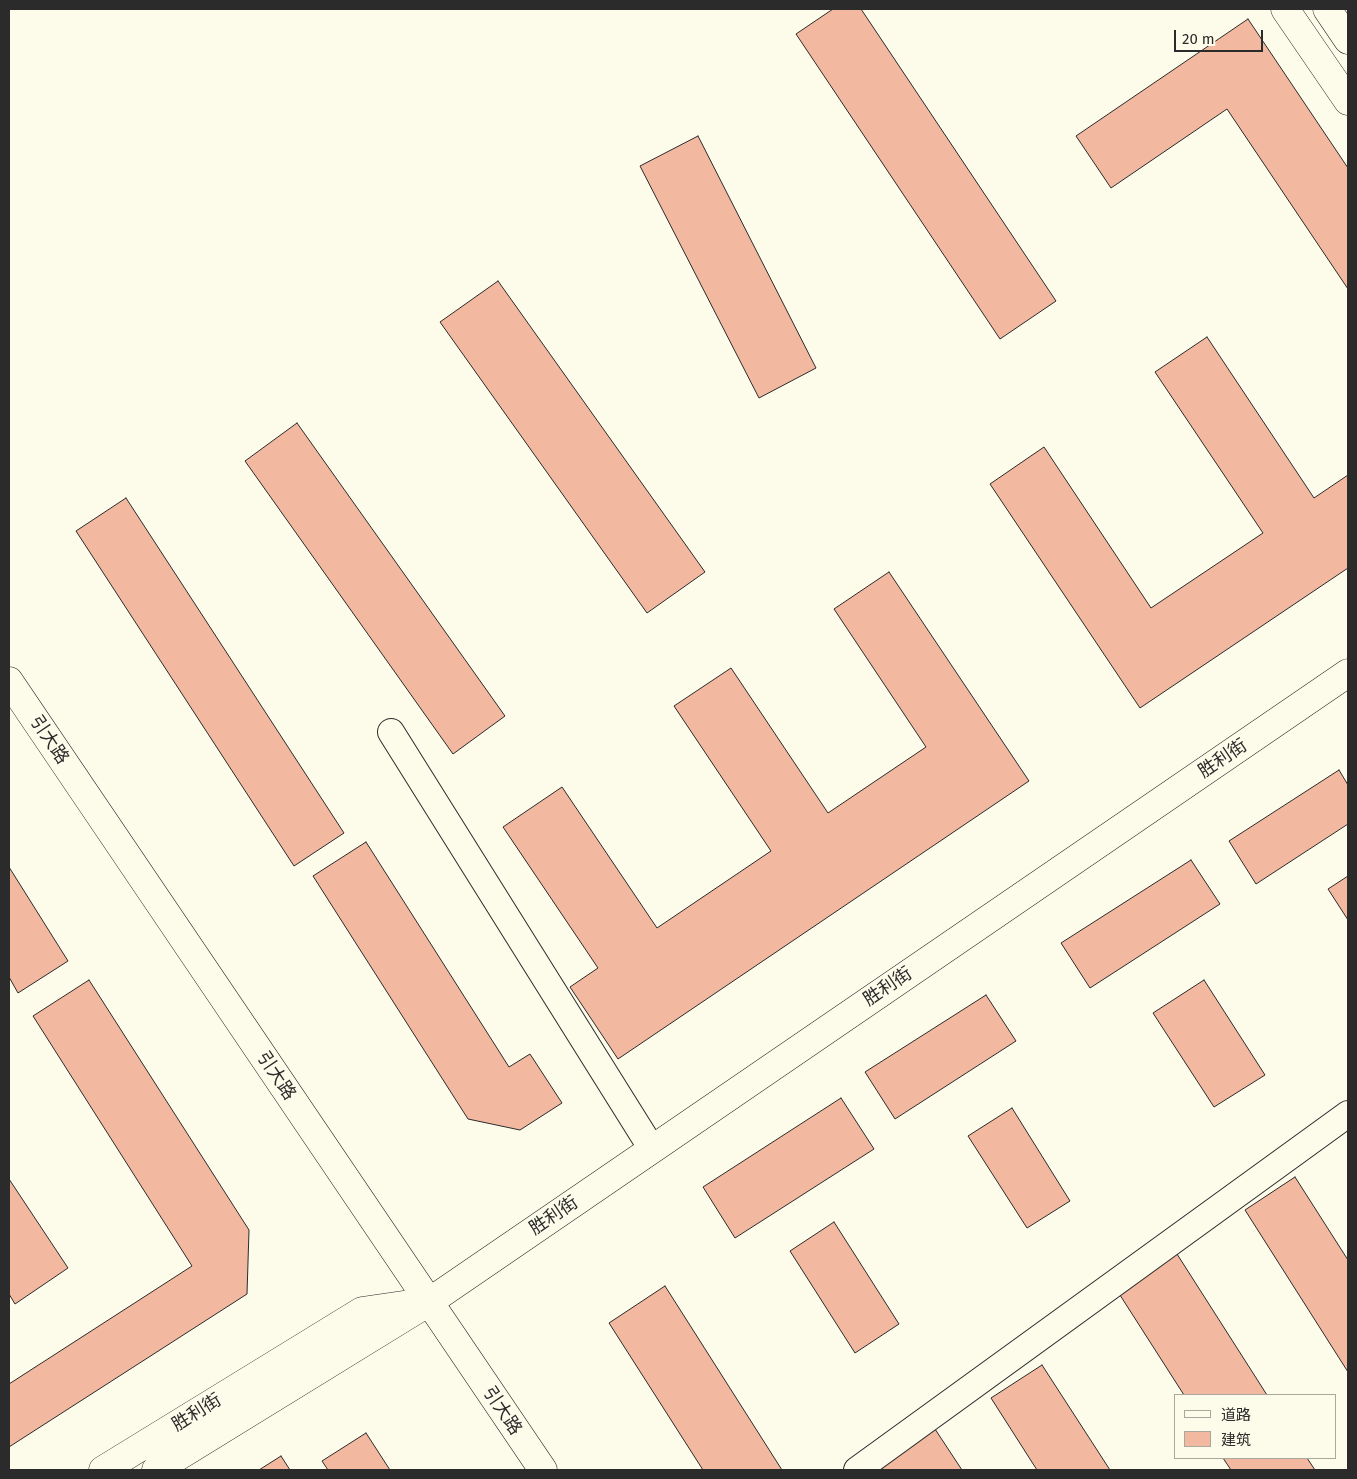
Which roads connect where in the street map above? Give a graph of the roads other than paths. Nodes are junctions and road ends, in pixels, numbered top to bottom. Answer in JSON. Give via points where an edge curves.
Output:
{"nodes":[{"id":1,"x":1286,"y":9,"type":"edge"},
{"id":2,"x":1327,"y":9,"type":"edge"},
{"id":3,"x":1348,"y":40,"type":"edge"},
{"id":4,"x":1348,"y":101,"type":"edge"},
{"id":5,"x":1348,"y":673,"type":"edge"},
{"id":6,"x":9,"y":681,"type":"edge"},
{"id":7,"x":391,"y":732,"type":"dead end"},
{"id":8,"x":1348,"y":1114,"type":"edge"},
{"id":9,"x":652,"y":1149,"type":"junction"},
{"id":10,"x":428,"y":1302,"type":"junction"},
{"id":11,"x":104,"y":1470,"type":"edge"},
{"id":12,"x":156,"y":1470,"type":"edge"},
{"id":13,"x":542,"y":1470,"type":"edge"},
{"id":14,"x":857,"y":1470,"type":"edge"}],
"edges":[{"from":1,"to":4,"type":"street"},
{"from":2,"to":3,"type":"street"},
{"from":5,"to":9,"type":"street","name":"胜利街"},
{"from":6,"to":10,"type":"street","name":"引大路"},
{"from":7,"to":9,"type":"street"},
{"from":8,"to":14,"type":"street"},
{"from":9,"to":10,"type":"street","name":"胜利街"},
{"from":10,"to":11,"type":"street","name":"胜利街","via":[[362,1312]]},
{"from":10,"to":12,"type":"street","name":"胜利街"},
{"from":10,"to":13,"type":"street","name":"引大路"}]}
